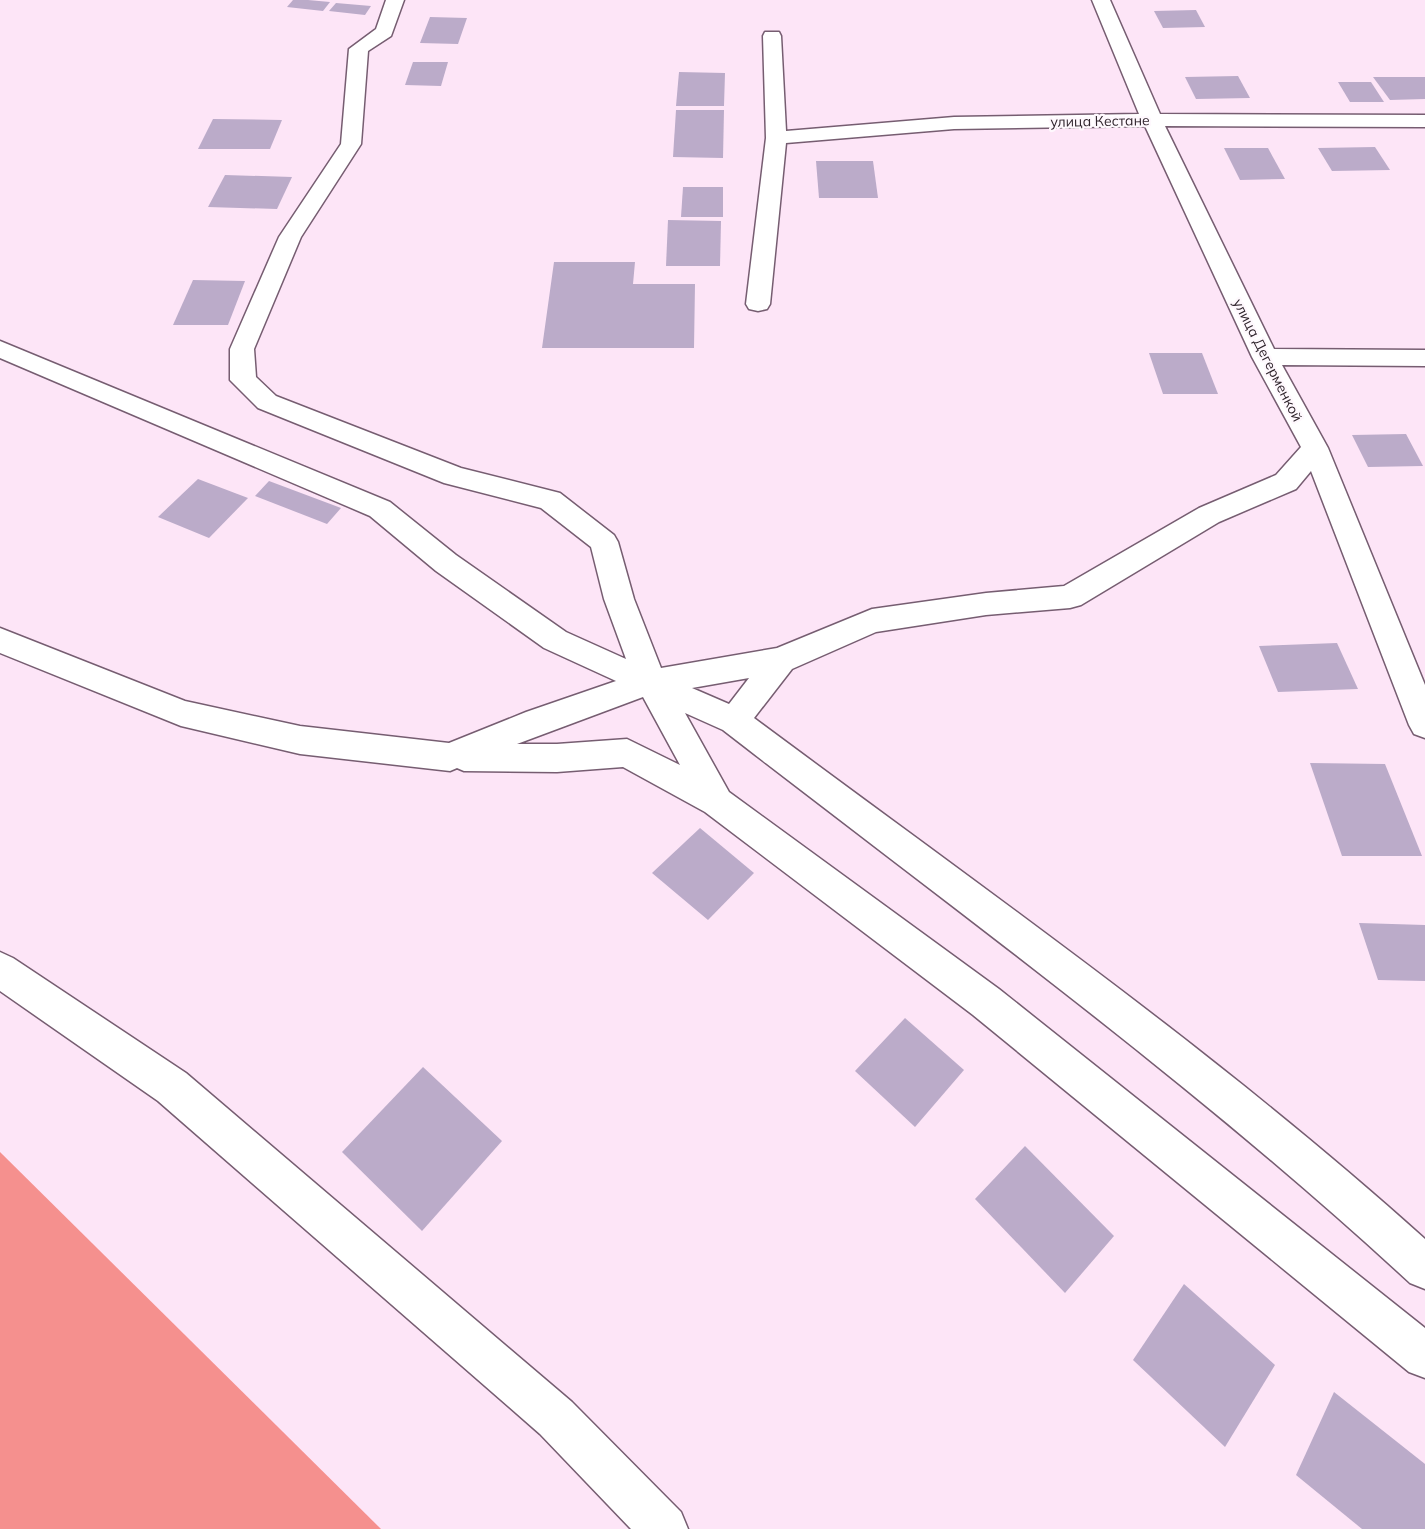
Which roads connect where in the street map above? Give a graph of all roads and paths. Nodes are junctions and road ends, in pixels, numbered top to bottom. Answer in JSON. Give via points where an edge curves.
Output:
{"nodes":[{"id":1,"x":395,"y":0,"type":"edge"},
{"id":2,"x":1101,"y":0,"type":"edge"},
{"id":3,"x":772,"y":36,"type":"dead end"},
{"id":4,"x":1152,"y":120,"type":"junction"},
{"id":5,"x":1425,"y":121,"type":"edge"},
{"id":6,"x":776,"y":138,"type":"junction"},
{"id":7,"x":758,"y":304,"type":"dead end"},
{"id":8,"x":0,"y":349,"type":"edge"},
{"id":9,"x":1265,"y":357,"type":"junction"},
{"id":10,"x":1425,"y":358,"type":"edge"},
{"id":11,"x":1315,"y":448,"type":"junction"},
{"id":12,"x":0,"y":640,"type":"edge"},
{"id":13,"x":781,"y":660,"type":"junction"},
{"id":14,"x":651,"y":682,"type":"junction"},
{"id":15,"x":734,"y":721,"type":"junction"},
{"id":16,"x":1425,"y":725,"type":"edge"},
{"id":17,"x":450,"y":757,"type":"junction"},
{"id":18,"x":717,"y":802,"type":"junction"},
{"id":19,"x":0,"y":970,"type":"edge"},
{"id":20,"x":1425,"y":1268,"type":"edge"},
{"id":21,"x":1425,"y":1356,"type":"edge"},
{"id":22,"x":664,"y":1529,"type":"edge"}],
"edges":[{"from":1,"to":14,"type":"street","via":[[384,32],[359,49],[351,144],[290,237],[242,349],[243,381],[267,402],[454,476],[550,500],[604,542],[619,599]]},
{"from":2,"to":4,"type":"street","name":"улица Дегерменкой"},
{"from":3,"to":6,"type":"street"},
{"from":4,"to":5,"type":"street","name":"улица Кестане"},
{"from":4,"to":6,"type":"street","name":"улица Кестане","via":[[954,123]]},
{"from":4,"to":9,"type":"street","name":"улица Дегерменкой"},
{"from":6,"to":7,"type":"street"},
{"from":8,"to":14,"type":"street","via":[[380,509],[446,563],[555,640]]},
{"from":9,"to":10,"type":"street"},
{"from":9,"to":11,"type":"street","name":"улица Дегерменкой"},
{"from":11,"to":13,"type":"street","via":[[1286,482],[1209,515],[1070,597],[986,604],[872,621]]},
{"from":11,"to":16,"type":"street","name":"улица Дегерменкой"},
{"from":12,"to":17,"type":"street","via":[[181,713],[300,740]]},
{"from":13,"to":14,"type":"street"},
{"from":13,"to":15,"type":"street"},
{"from":14,"to":15,"type":"street"},
{"from":14,"to":17,"type":"street"},
{"from":14,"to":18,"type":"street"},
{"from":15,"to":20,"type":"street","via":[[1210,1082]]},
{"from":17,"to":18,"type":"street","via":[[557,758],[627,753]]},
{"from":18,"to":21,"type":"street","via":[[986,1002]]},
{"from":19,"to":22,"type":"street","via":[[172,1087],[556,1418]]}]}
